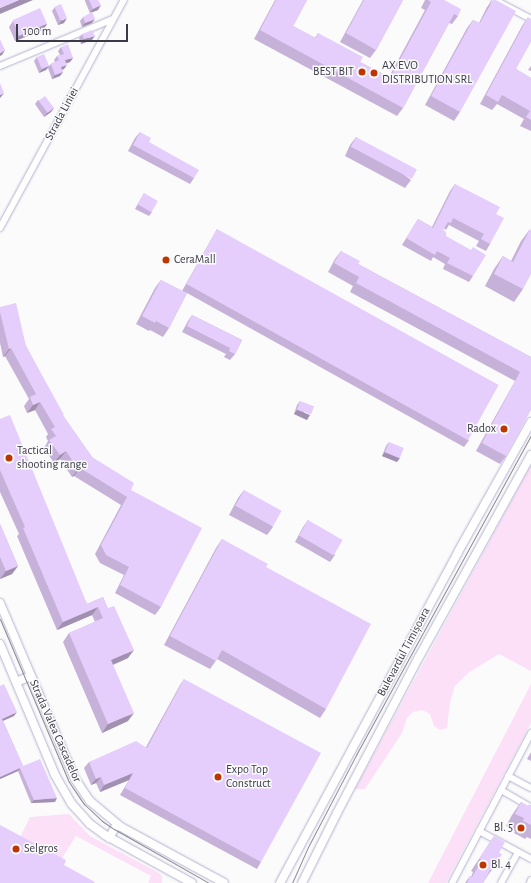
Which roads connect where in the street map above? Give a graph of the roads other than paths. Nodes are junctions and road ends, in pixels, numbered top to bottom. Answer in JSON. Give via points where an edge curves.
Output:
{"nodes":[{"id":1,"x":124,"y":0,"type":"edge"},
{"id":2,"x":495,"y":0,"type":"edge"},
{"id":3,"x":113,"y":19,"type":"junction"},
{"id":4,"x":531,"y":19,"type":"edge"},
{"id":5,"x":0,"y":66,"type":"edge"},
{"id":6,"x":0,"y":228,"type":"edge"},
{"id":7,"x":531,"y":422,"type":"edge"},
{"id":8,"x":531,"y":455,"type":"edge"},
{"id":9,"x":0,"y":603,"type":"edge"},
{"id":10,"x":0,"y":644,"type":"edge"},
{"id":11,"x":31,"y":676,"type":"junction"},
{"id":12,"x":16,"y":682,"type":"junction"},
{"id":13,"x":531,"y":733,"type":"edge"},
{"id":14,"x":508,"y":776,"type":"junction"},
{"id":15,"x":531,"y":788,"type":"edge"},
{"id":16,"x":501,"y":790,"type":"junction"},
{"id":17,"x":531,"y":806,"type":"edge"},
{"id":18,"x":117,"y":824,"type":"junction"},
{"id":19,"x":479,"y":832,"type":"junction"},
{"id":20,"x":109,"y":838,"type":"junction"},
{"id":21,"x":518,"y":852,"type":"junction"},
{"id":22,"x":531,"y":859,"type":"edge"},
{"id":23,"x":192,"y":883,"type":"edge"},
{"id":24,"x":224,"y":883,"type":"edge"},
{"id":25,"x":280,"y":883,"type":"edge"},
{"id":26,"x":302,"y":883,"type":"edge"},
{"id":27,"x":452,"y":883,"type":"edge"},
{"id":28,"x":501,"y":883,"type":"edge"}],
"edges":[{"from":1,"to":3,"type":"street","name":"Strada Liniei"},
{"from":2,"to":4,"type":"street"},
{"from":3,"to":5,"type":"street"},
{"from":3,"to":6,"type":"street","name":"Strada Liniei"},
{"from":7,"to":25,"type":"main road","name":"Bulevardul Timișoara","via":[[447,572]]},
{"from":8,"to":26,"type":"main road","name":"Bulevardul Timișoara","via":[[419,657]]},
{"from":9,"to":11,"type":"main road","name":"Strada Valea Cascadelor"},
{"from":10,"to":12,"type":"main road","name":"Strada Valea Cascadelor"},
{"from":11,"to":12,"type":"main road"},
{"from":11,"to":18,"type":"main road","name":"Strada Valea Cascadelor","via":[[75,779],[90,801]]},
{"from":12,"to":20,"type":"main road","name":"Strada Valea Cascadelor","via":[[64,794],[79,814]]},
{"from":13,"to":14,"type":"street"},
{"from":14,"to":15,"type":"street"},
{"from":14,"to":16,"type":"street"},
{"from":16,"to":17,"type":"street"},
{"from":16,"to":19,"type":"street"},
{"from":18,"to":20,"type":"main road"},
{"from":18,"to":24,"type":"main road","name":"Strada Valea Cascadelor"},
{"from":19,"to":21,"type":"street"},
{"from":19,"to":27,"type":"street"},
{"from":20,"to":23,"type":"main road","name":"Strada Valea Cascadelor"},
{"from":21,"to":22,"type":"street"},
{"from":21,"to":28,"type":"street"}]}
